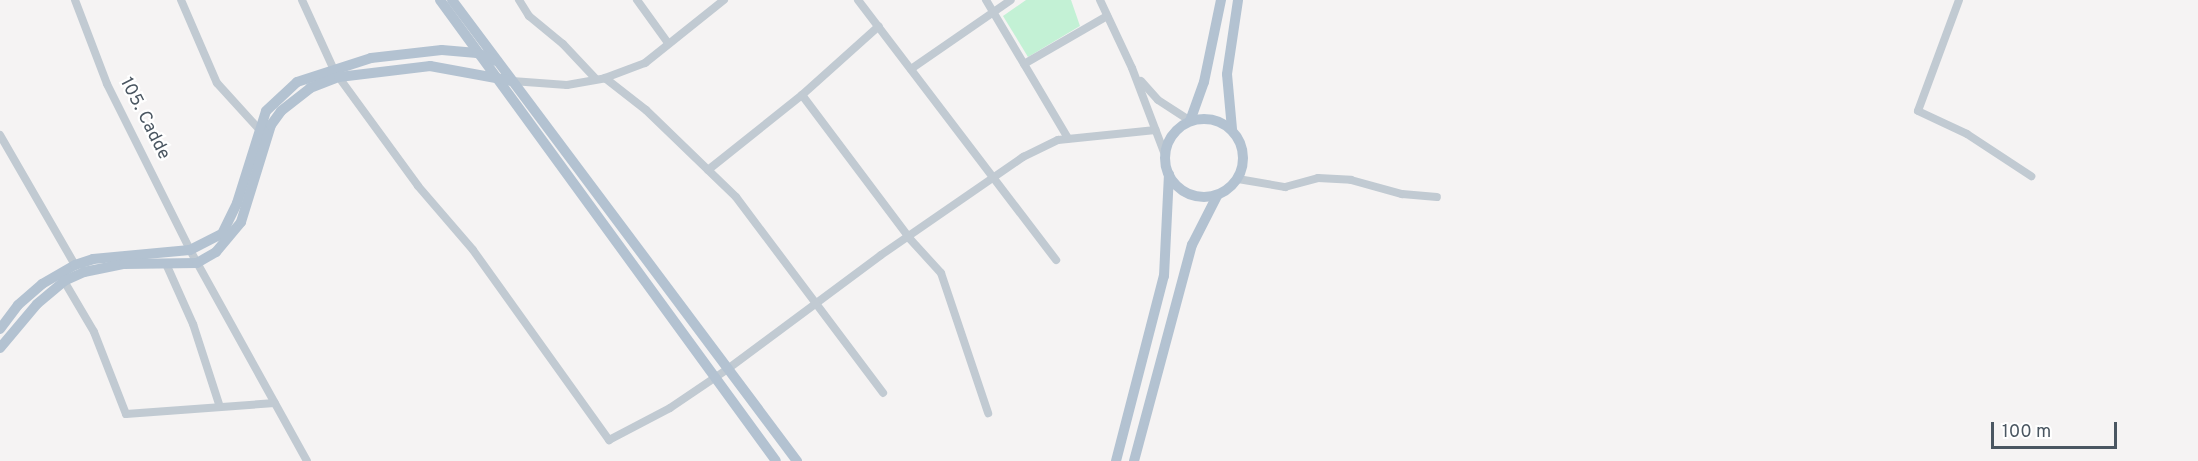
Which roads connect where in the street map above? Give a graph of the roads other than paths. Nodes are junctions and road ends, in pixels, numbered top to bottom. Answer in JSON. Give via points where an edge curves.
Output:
{"nodes":[{"id":1,"x":75,"y":0,"type":"edge"},
{"id":2,"x":181,"y":0,"type":"edge"},
{"id":3,"x":302,"y":0,"type":"edge"},
{"id":4,"x":440,"y":0,"type":"edge"},
{"id":5,"x":452,"y":0,"type":"edge"},
{"id":6,"x":519,"y":0,"type":"edge"},
{"id":7,"x":637,"y":0,"type":"edge"},
{"id":8,"x":724,"y":0,"type":"edge"},
{"id":9,"x":858,"y":0,"type":"edge"},
{"id":10,"x":986,"y":0,"type":"edge"},
{"id":11,"x":1011,"y":0,"type":"edge"},
{"id":12,"x":1100,"y":0,"type":"edge"},
{"id":13,"x":1221,"y":0,"type":"edge"},
{"id":14,"x":1239,"y":0,"type":"edge"},
{"id":15,"x":1959,"y":0,"type":"edge"},
{"id":16,"x":994,"y":12,"type":"junction"},
{"id":17,"x":1107,"y":16,"type":"junction"},
{"id":18,"x":879,"y":26,"type":"junction"},
{"id":19,"x":668,"y":43,"type":"junction"},
{"id":20,"x":477,"y":53,"type":"junction"},
{"id":21,"x":497,"y":61,"type":"junction"},
{"id":22,"x":1024,"y":64,"type":"junction"},
{"id":23,"x":333,"y":67,"type":"junction"},
{"id":24,"x":1132,"y":68,"type":"junction"},
{"id":25,"x":911,"y":69,"type":"junction"},
{"id":26,"x":494,"y":76,"type":"junction"},
{"id":27,"x":339,"y":77,"type":"junction"},
{"id":28,"x":600,"y":79,"type":"junction"},
{"id":29,"x":512,"y":81,"type":"junction"},
{"id":30,"x":802,"y":95,"type":"junction"},
{"id":31,"x":1190,"y":121,"type":"junction"},
{"id":32,"x":258,"y":128,"type":"junction"},
{"id":33,"x":1232,"y":129,"type":"junction"},
{"id":34,"x":1155,"y":130,"type":"junction"},
{"id":35,"x":0,"y":135,"type":"edge"},
{"id":36,"x":1068,"y":138,"type":"junction"},
{"id":37,"x":1165,"y":155,"type":"junction"},
{"id":38,"x":708,"y":170,"type":"junction"},
{"id":39,"x":1168,"y":174,"type":"junction"},
{"id":40,"x":2031,"y":176,"type":"dead end"},
{"id":41,"x":992,"y":179,"type":"junction"},
{"id":42,"x":1238,"y":179,"type":"junction"},
{"id":43,"x":1217,"y":196,"type":"junction"},
{"id":44,"x":1437,"y":197,"type":"dead end"},
{"id":45,"x":908,"y":236,"type":"junction"},
{"id":46,"x":190,"y":250,"type":"junction"},
{"id":47,"x":1056,"y":260,"type":"dead end"},
{"id":48,"x":197,"y":263,"type":"junction"},
{"id":49,"x":75,"y":265,"type":"junction"},
{"id":50,"x":167,"y":266,"type":"junction"},
{"id":51,"x":64,"y":281,"type":"junction"},
{"id":52,"x":817,"y":304,"type":"junction"},
{"id":53,"x":0,"y":329,"type":"edge"},
{"id":54,"x":0,"y":348,"type":"edge"},
{"id":55,"x":729,"y":368,"type":"junction"},
{"id":56,"x":715,"y":378,"type":"junction"},
{"id":57,"x":883,"y":393,"type":"dead end"},
{"id":58,"x":275,"y":403,"type":"junction"},
{"id":59,"x":220,"y":407,"type":"junction"},
{"id":60,"x":988,"y":413,"type":"dead end"},
{"id":61,"x":307,"y":461,"type":"edge"},
{"id":62,"x":776,"y":461,"type":"edge"},
{"id":63,"x":797,"y":461,"type":"edge"},
{"id":64,"x":1116,"y":461,"type":"edge"},
{"id":65,"x":1134,"y":461,"type":"edge"}],
"edges":[{"from":1,"to":46,"type":"street","name":"105. Cadde","via":[[107,84]]},
{"from":2,"to":32,"type":"street","via":[[217,83]]},
{"from":3,"to":23,"type":"street"},
{"from":4,"to":20,"type":"main road"},
{"from":5,"to":21,"type":"main road"},
{"from":6,"to":28,"type":"street","via":[[529,16]]},
{"from":7,"to":19,"type":"street"},
{"from":8,"to":19,"type":"street"},
{"from":9,"to":18,"type":"street"},
{"from":10,"to":16,"type":"street"},
{"from":11,"to":16,"type":"street"},
{"from":12,"to":17,"type":"street"},
{"from":13,"to":31,"type":"main road","via":[[1204,82]]},
{"from":14,"to":33,"type":"main road","via":[[1227,74]]},
{"from":15,"to":40,"type":"street","via":[[1918,111],[1967,134]]},
{"from":16,"to":22,"type":"street"},
{"from":16,"to":25,"type":"street"},
{"from":17,"to":22,"type":"street"},
{"from":17,"to":24,"type":"street"},
{"from":18,"to":25,"type":"street"},
{"from":18,"to":30,"type":"street"},
{"from":19,"to":28,"type":"street","via":[[645,63]]},
{"from":20,"to":21,"type":"main road"},
{"from":20,"to":23,"type":"main road","via":[[442,50],[371,58]]},
{"from":20,"to":26,"type":"main road"},
{"from":21,"to":29,"type":"main road"},
{"from":22,"to":36,"type":"street"},
{"from":23,"to":27,"type":"street"},
{"from":23,"to":32,"type":"main road","via":[[297,82],[279,96]]},
{"from":24,"to":31,"type":"street","via":[[1146,90]]},
{"from":24,"to":34,"type":"street"},
{"from":25,"to":41,"type":"street"},
{"from":26,"to":27,"type":"main road","via":[[430,66]]},
{"from":26,"to":29,"type":"main road"},
{"from":26,"to":56,"type":"main road"},
{"from":27,"to":48,"type":"main road","via":[[310,88],[281,111],[264,141],[241,222],[230,240]]},
{"from":27,"to":56,"type":"street","via":[[418,186],[479,259],[609,440],[670,408]]},
{"from":28,"to":29,"type":"street","via":[[567,85]]},
{"from":28,"to":38,"type":"street","via":[[646,110]]},
{"from":29,"to":55,"type":"main road"},
{"from":30,"to":38,"type":"street"},
{"from":30,"to":45,"type":"street"},
{"from":31,"to":33,"type":"main road","via":[[1208,118]]},
{"from":31,"to":37,"type":"main road","via":[[1174,132]]},
{"from":32,"to":46,"type":"main road","via":[[230,224],[222,234]]},
{"from":33,"to":42,"type":"main road","via":[[1244,153]]},
{"from":34,"to":36,"type":"street"},
{"from":34,"to":37,"type":"street"},
{"from":35,"to":49,"type":"street"},
{"from":36,"to":41,"type":"street","via":[[1023,157]]},
{"from":37,"to":39,"type":"main road"},
{"from":38,"to":52,"type":"street","via":[[735,197]]},
{"from":39,"to":43,"type":"main road","via":[[1191,195]]},
{"from":39,"to":64,"type":"main road","via":[[1164,276]]},
{"from":41,"to":45,"type":"street"},
{"from":41,"to":47,"type":"street"},
{"from":42,"to":43,"type":"main road"},
{"from":42,"to":44,"type":"street","via":[[1284,187],[1318,178],[1351,180],[1402,194]]},
{"from":43,"to":65,"type":"main road","via":[[1192,245]]},
{"from":45,"to":52,"type":"street"},
{"from":45,"to":60,"type":"street","via":[[947,286]]},
{"from":46,"to":48,"type":"street","name":"105. Cadde"},
{"from":46,"to":49,"type":"main road","via":[[162,256],[93,259]]},
{"from":48,"to":50,"type":"main road"},
{"from":48,"to":58,"type":"street","name":"105. Cadde"},
{"from":49,"to":53,"type":"main road","via":[[42,284],[18,305]]},
{"from":50,"to":51,"type":"main road","via":[[124,264],[84,272]]},
{"from":50,"to":59,"type":"street","via":[[193,324]]},
{"from":51,"to":54,"type":"main road","via":[[37,304]]},
{"from":51,"to":59,"type":"street","via":[[94,332],[126,414]]},
{"from":52,"to":55,"type":"street"},
{"from":52,"to":57,"type":"street"},
{"from":55,"to":56,"type":"street"},
{"from":55,"to":63,"type":"main road"},
{"from":56,"to":62,"type":"main road"},
{"from":58,"to":59,"type":"street"},
{"from":58,"to":61,"type":"street","name":"105. Cadde"}]}
